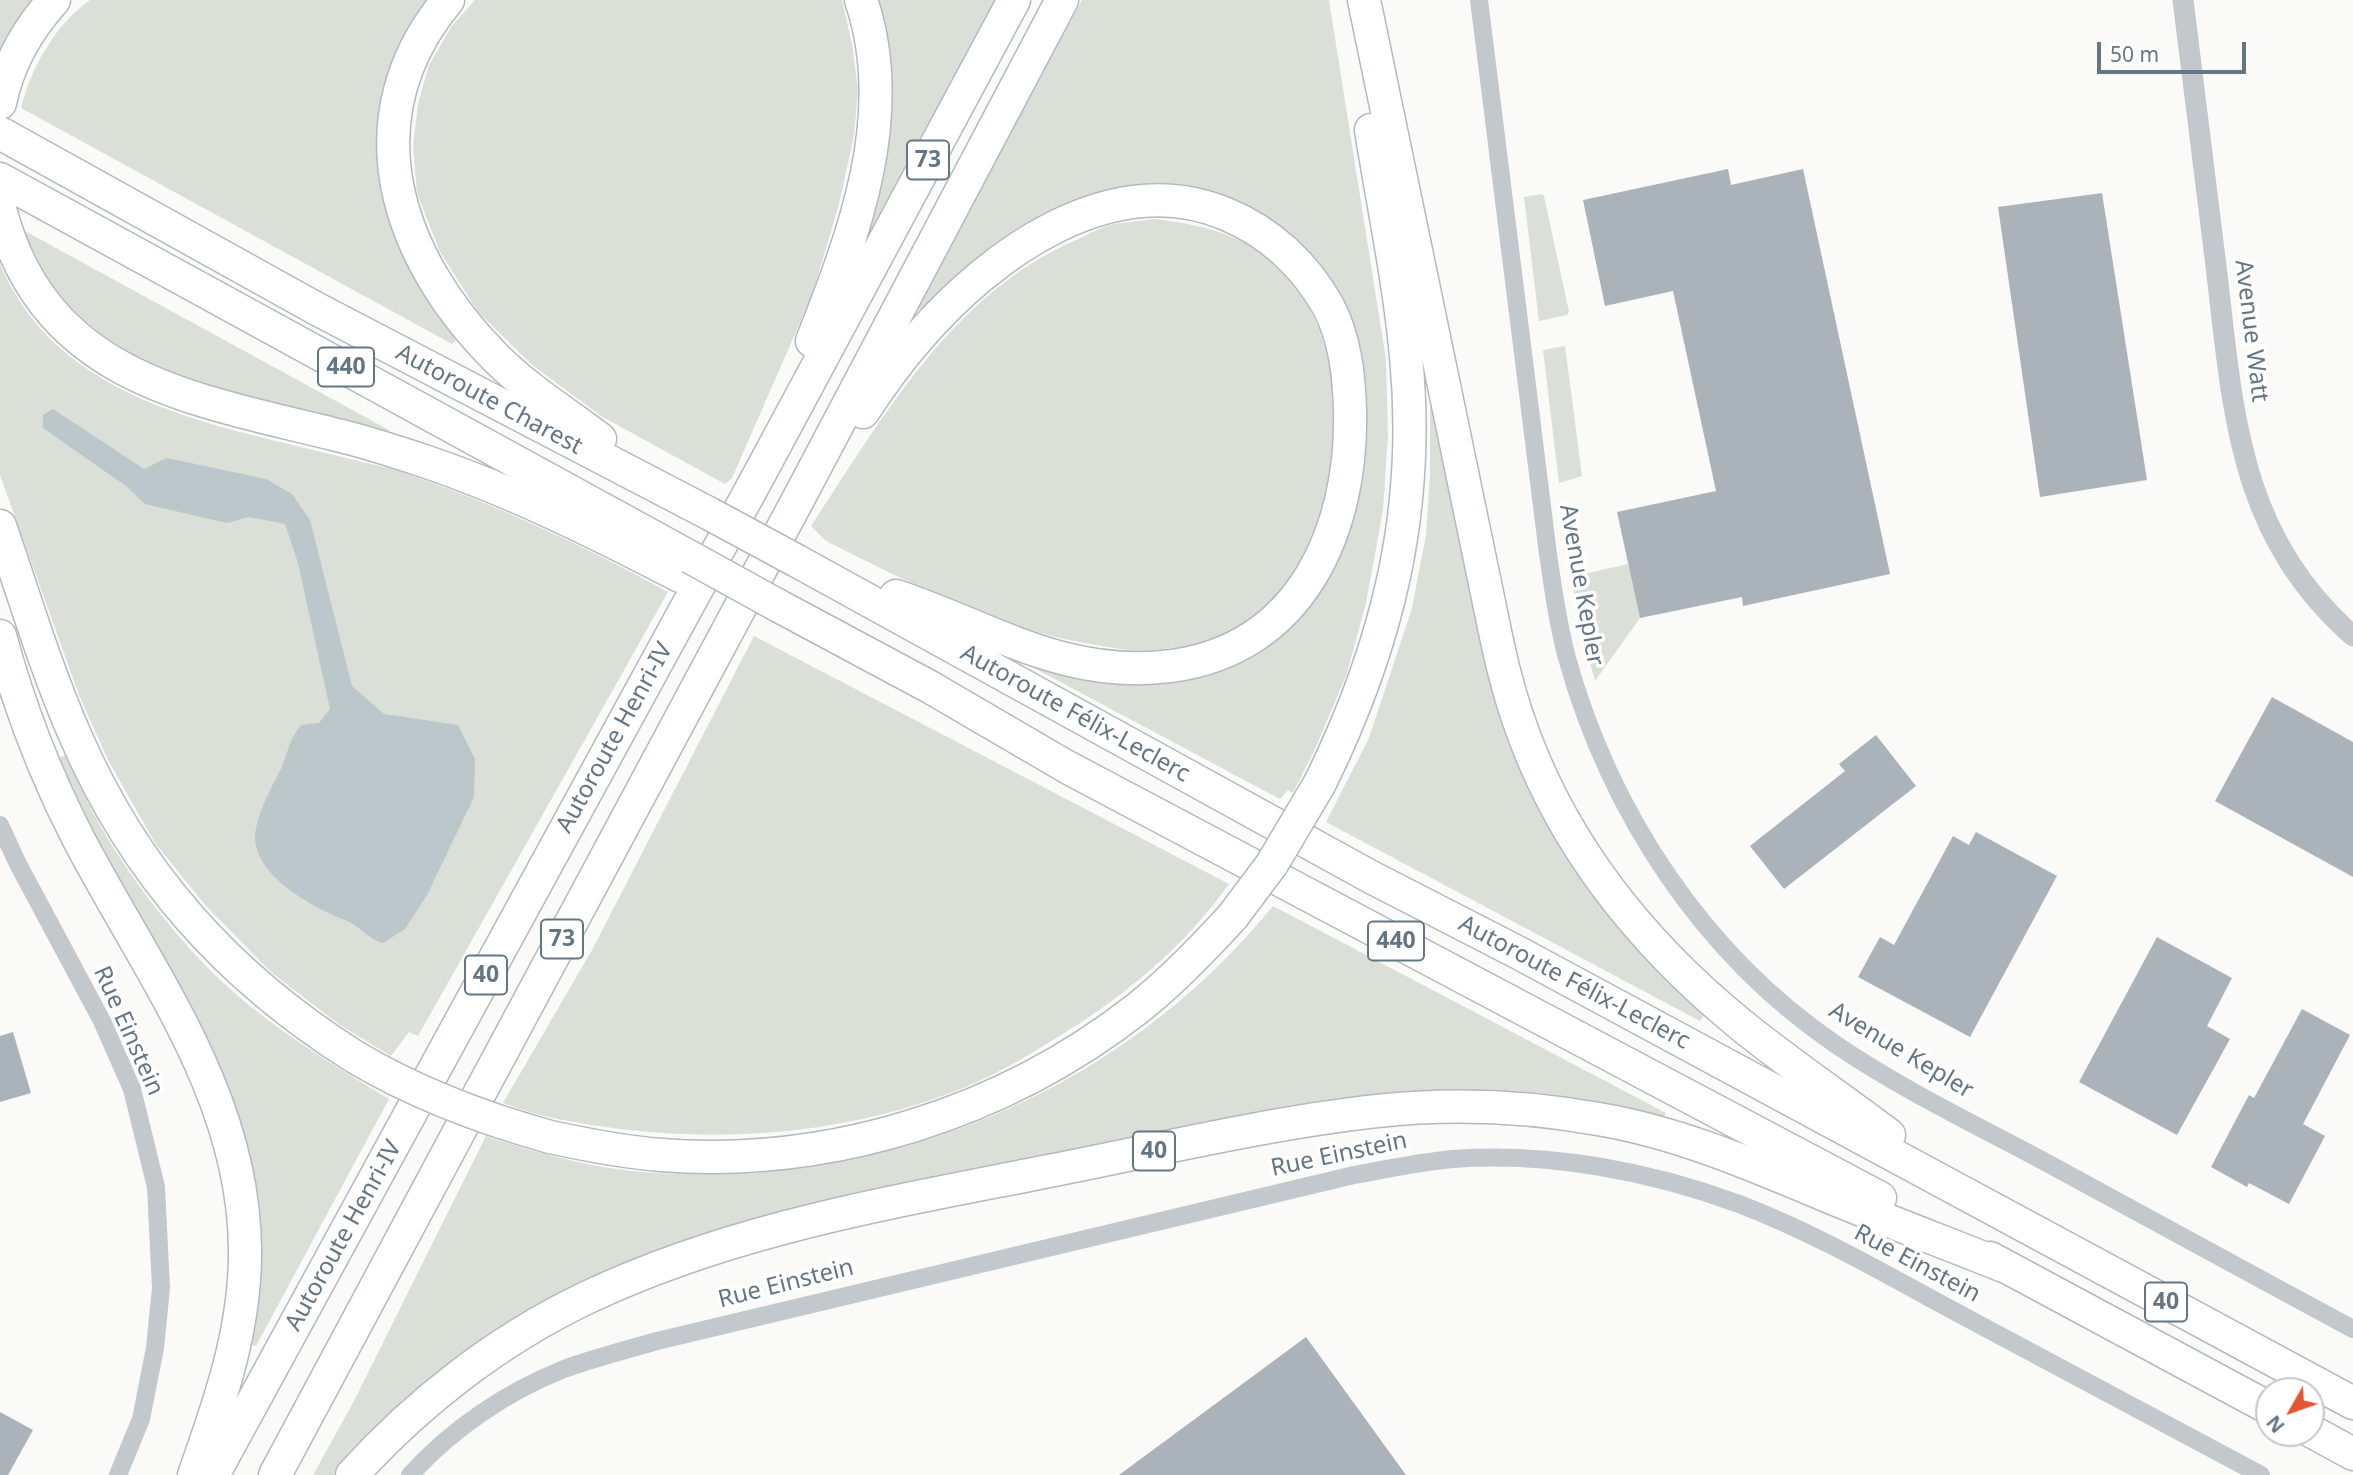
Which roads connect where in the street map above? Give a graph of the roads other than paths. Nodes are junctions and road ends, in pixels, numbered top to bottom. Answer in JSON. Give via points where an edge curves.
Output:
{"nodes":[{"id":1,"x":54,"y":0,"type":"edge"},
{"id":2,"x":448,"y":0,"type":"edge"},
{"id":3,"x":861,"y":0,"type":"edge"},
{"id":4,"x":1014,"y":0,"type":"edge"},
{"id":5,"x":1062,"y":0,"type":"edge"},
{"id":6,"x":1350,"y":0,"type":"edge"},
{"id":7,"x":1364,"y":0,"type":"edge"},
{"id":8,"x":1479,"y":0,"type":"edge"},
{"id":9,"x":2183,"y":0,"type":"edge"},
{"id":10,"x":0,"y":103,"type":"edge"},
{"id":11,"x":0,"y":133,"type":"edge"},
{"id":12,"x":0,"y":179,"type":"edge"},
{"id":13,"x":0,"y":209,"type":"edge"},
{"id":14,"x":759,"y":475,"type":"junction"},
{"id":15,"x":801,"y":494,"type":"junction"},
{"id":16,"x":696,"y":507,"type":"junction"},
{"id":17,"x":0,"y":526,"type":"edge"},
{"id":18,"x":803,"y":564,"type":"junction"},
{"id":19,"x":685,"y":567,"type":"junction"},
{"id":20,"x":772,"y":613,"type":"joint"},
{"id":21,"x":0,"y":636,"type":"edge"},
{"id":22,"x":2353,"y":636,"type":"edge"},
{"id":23,"x":0,"y":825,"type":"edge"},
{"id":24,"x":424,"y":1195,"type":"junction"},
{"id":25,"x":1980,"y":1202,"type":"junction"},
{"id":26,"x":2006,"y":1267,"type":"junction"},
{"id":27,"x":2353,"y":1329,"type":"edge"},
{"id":28,"x":2255,"y":1400,"type":"edge"},
{"id":29,"x":2353,"y":1403,"type":"edge"},
{"id":30,"x":2325,"y":1439,"type":"edge"},
{"id":31,"x":2353,"y":1454,"type":"edge"},
{"id":32,"x":118,"y":1475,"type":"edge"},
{"id":33,"x":194,"y":1475,"type":"edge"},
{"id":34,"x":213,"y":1475,"type":"edge"},
{"id":35,"x":275,"y":1475,"type":"edge"},
{"id":36,"x":295,"y":1475,"type":"edge"},
{"id":37,"x":352,"y":1475,"type":"edge"},
{"id":38,"x":410,"y":1475,"type":"edge"},
{"id":39,"x":2261,"y":1475,"type":"edge"}],
"edges":[{"from":1,"to":10,"type":"highway","via":[[20,46]]},
{"from":2,"to":16,"type":"highway","via":[[415,46],[395,120],[399,196],[426,268],[456,313],[517,378]]},
{"from":3,"to":14,"type":"highway","via":[[875,85],[865,185],[840,268]]},
{"from":4,"to":14,"type":"highway","name":"Autoroute Henri-IV","number":"73"},
{"from":5,"to":15,"type":"highway","name":"Autoroute Henri-IV","number":"73"},
{"from":6,"to":17,"type":"highway","bridge":true,"via":[[1402,317],[1409,441],[1403,523],[1388,607],[1353,712],[1320,783],[1272,864],[1233,916],[1163,987],[1084,1047],[1018,1084],[921,1124],[815,1149],[737,1156],[624,1151],[482,1118],[355,1058],[284,1009],[233,965],[146,864],[106,800],[74,733]]},
{"from":7,"to":25,"type":"highway","via":[[1497,641],[1524,738],[1551,796],[1605,885],[1645,935],[1691,981],[1776,1052]]},
{"from":8,"to":27,"type":"street","name":"Avenue Kepler","via":[[1559,620],[1597,747],[1657,859],[1737,960],[1833,1042],[1898,1083]]},
{"from":9,"to":22,"type":"street","name":"Avenue Watt","via":[[2245,466],[2262,512],[2286,556],[2312,593]]},
{"from":11,"to":16,"type":"highway","name":"Autoroute Charest","number":"440","via":[[317,309]]},
{"from":12,"to":19,"type":"highway","name":"Autoroute Charest","number":"440","via":[[353,370]]},
{"from":13,"to":19,"type":"highway","via":[[28,279],[55,316],[86,346],[134,374],[182,395],[365,442],[457,472]]},
{"from":14,"to":34,"type":"highway","name":"Autoroute Henri-IV","number":"40"},
{"from":15,"to":18,"type":"highway","via":[[900,359],[957,297],[1041,234],[1115,205],[1191,203],[1253,227],[1303,270],[1328,307],[1343,346],[1349,454],[1340,508],[1325,552],[1287,610],[1255,636],[1222,653],[1149,668],[1073,661]]},
{"from":15,"to":24,"type":"highway","name":"Autoroute Henri-IV","number":"73"},
{"from":16,"to":18,"type":"highway","name":"Autoroute Charest","number":"40","bridge":true},
{"from":18,"to":25,"type":"highway","name":"Autoroute Félix-Leclerc","number":"40","via":[[1371,877]]},
{"from":19,"to":20,"type":"highway","name":"Autoroute Charest","number":"440","bridge":true},
{"from":20,"to":26,"type":"highway","name":"Autoroute Félix-Leclerc","number":"440","via":[[930,687],[1067,767]]},
{"from":21,"to":33,"type":"highway","via":[[50,780],[191,1041],[231,1145],[246,1250],[241,1309],[223,1389]]},
{"from":23,"to":32,"type":"street","name":"Rue Einstein","via":[[102,1021],[132,1089],[156,1187],[161,1289],[155,1348],[141,1419]]},
{"from":24,"to":35,"type":"highway","name":"Autoroute Henri-IV","number":"73"},
{"from":24,"to":36,"type":"highway"},
{"from":25,"to":29,"type":"highway","name":"Autoroute Félix-Leclerc","number":"40"},
{"from":26,"to":28,"type":"highway","name":"Autoroute Félix-Leclerc","number":"40"},
{"from":26,"to":37,"type":"highway","number":"40","via":[[1740,1160],[1633,1126],[1497,1108],[1379,1111],[1255,1130],[839,1213],[680,1259],[579,1302],[493,1352],[416,1412]]},
{"from":30,"to":31,"type":"highway"},
{"from":38,"to":39,"type":"street","name":"Rue Einstein","via":[[455,1432],[526,1387],[564,1369],[657,1341],[1354,1175],[1443,1160],[1487,1158],[1614,1169],[1740,1204],[1844,1253]]}]}
